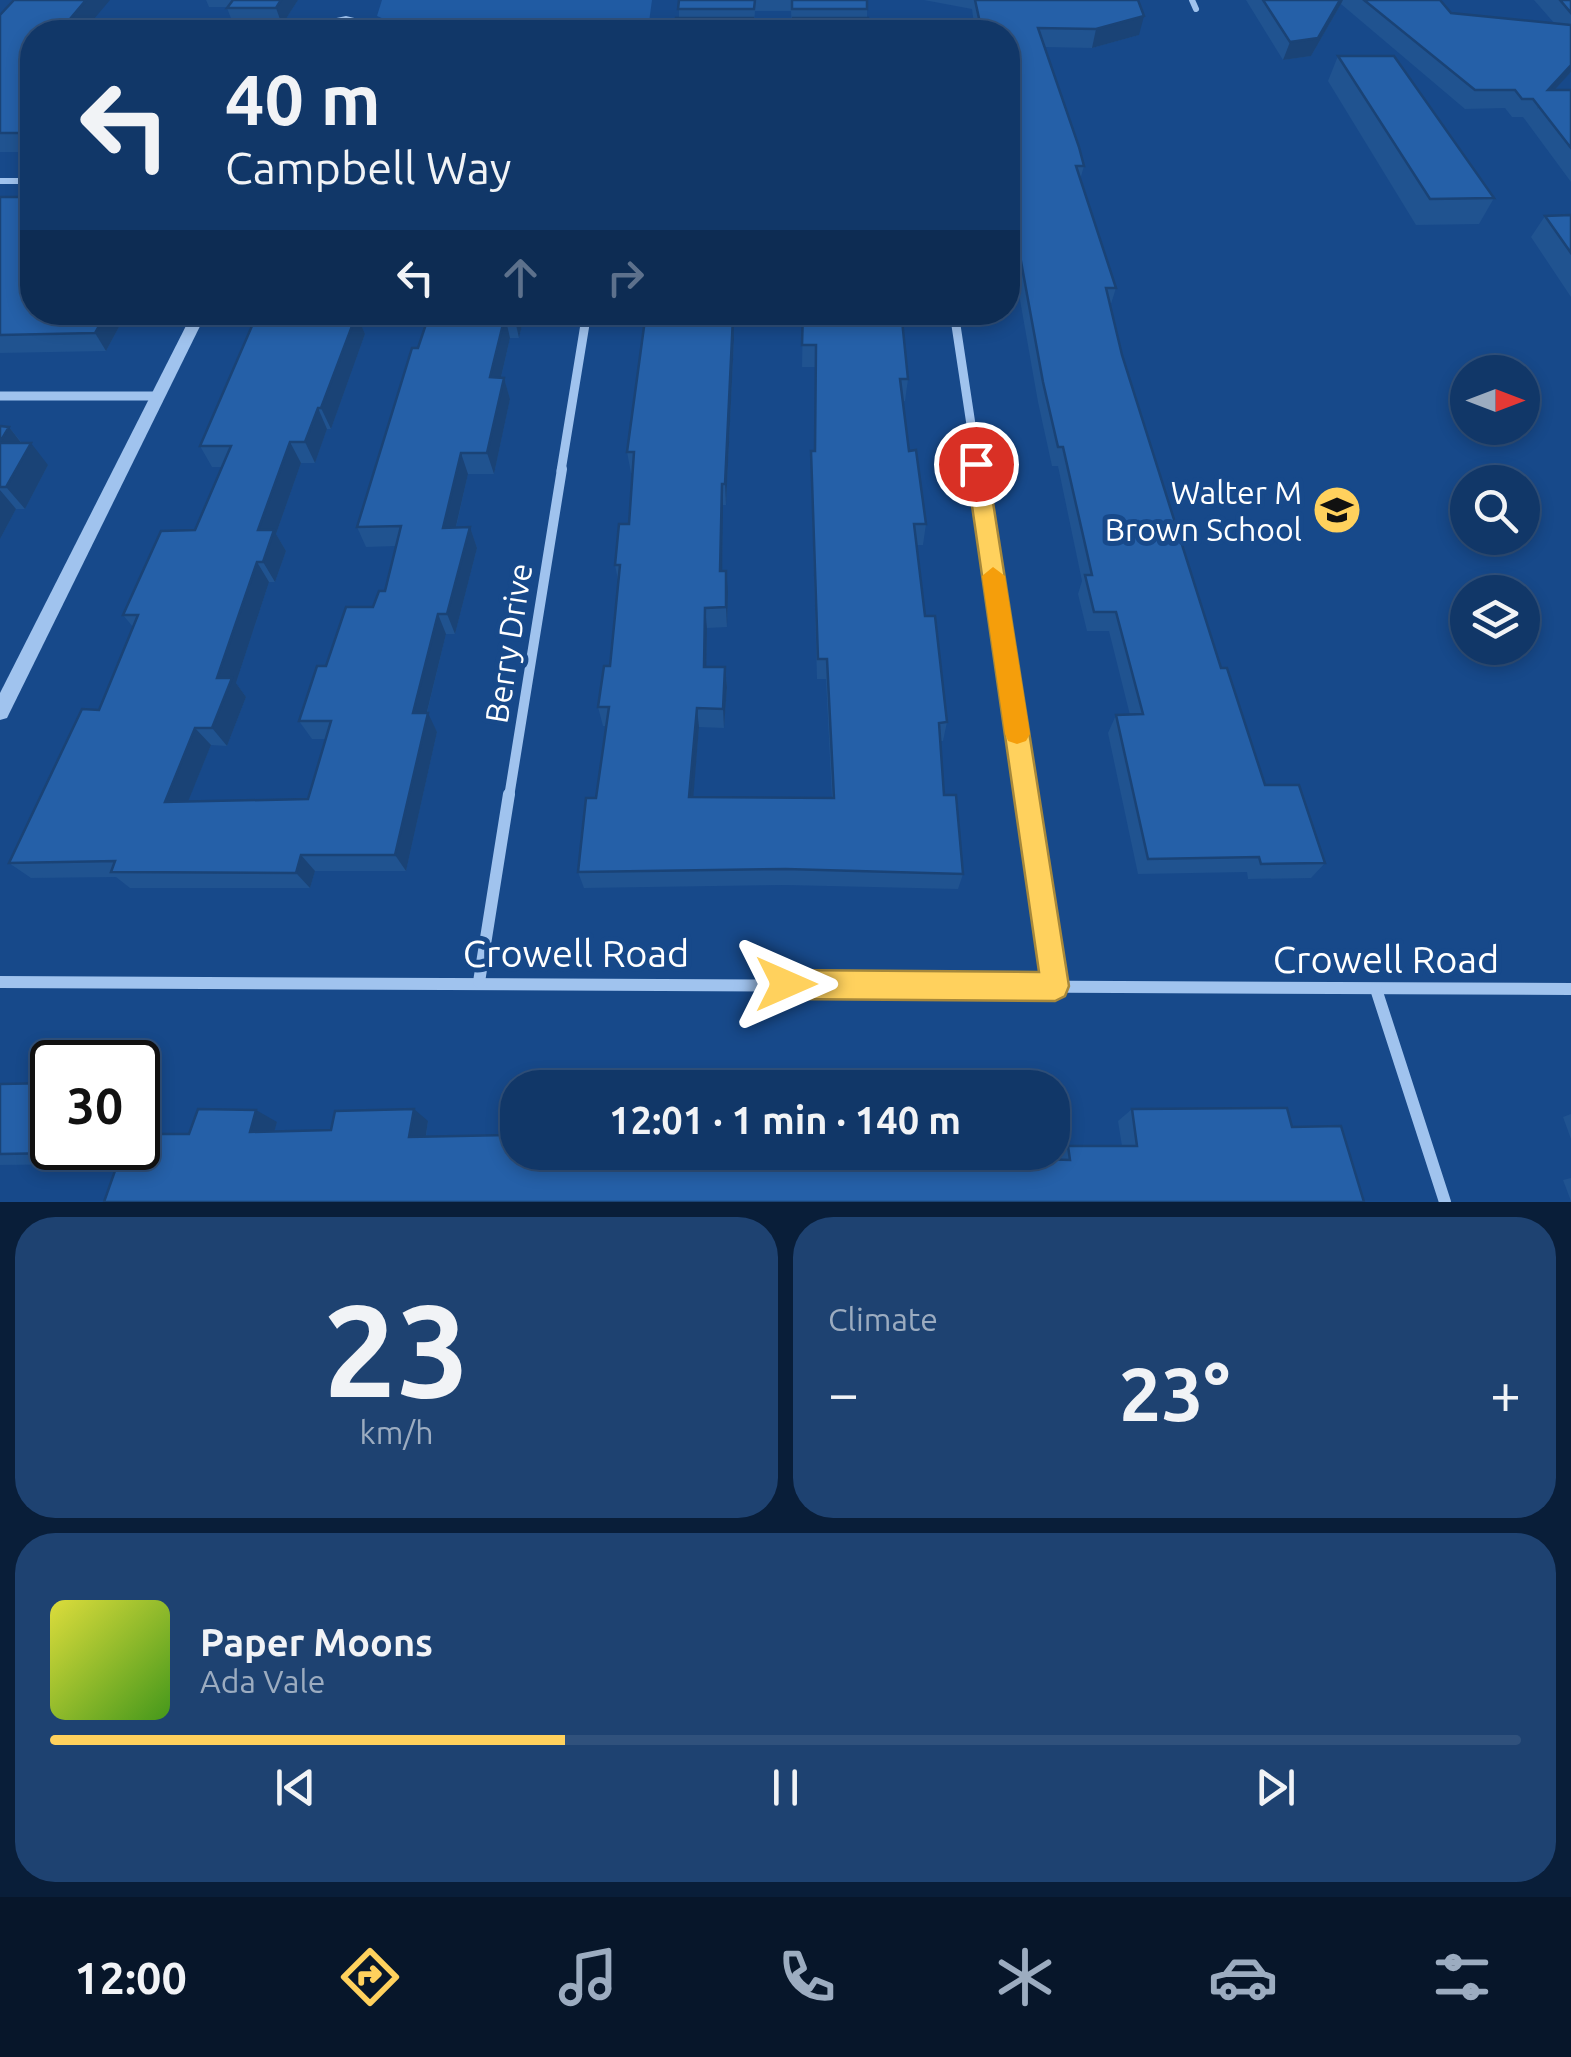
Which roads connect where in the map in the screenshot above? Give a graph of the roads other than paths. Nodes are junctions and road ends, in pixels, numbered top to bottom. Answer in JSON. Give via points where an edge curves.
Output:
{"nodes":[{"id":1,"x":356,"y":0,"type":"edge"},
{"id":2,"x":1192,"y":0,"type":"edge"},
{"id":3,"x":1196,"y":8,"type":"dead end"},
{"id":4,"x":348,"y":18,"type":"junction"},
{"id":5,"x":337,"y":20,"type":"edge"},
{"id":6,"x":354,"y":20,"type":"edge"},
{"id":7,"x":194,"y":325,"type":"edge"},
{"id":8,"x":585,"y":325,"type":"edge"},
{"id":9,"x":956,"y":325,"type":"edge"},
{"id":10,"x":0,"y":396,"type":"edge"},
{"id":11,"x":158,"y":396,"type":"junction"},
{"id":12,"x":0,"y":712,"type":"edge"},
{"id":13,"x":0,"y":982,"type":"edge"},
{"id":14,"x":479,"y":982,"type":"junction"},
{"id":15,"x":1055,"y":986,"type":"junction"},
{"id":16,"x":1571,"y":989,"type":"edge"},
{"id":17,"x":1376,"y":990,"type":"junction"},
{"id":18,"x":1445,"y":1202,"type":"edge"}],
"edges":[{"from":1,"to":4,"type":"street"},
{"from":2,"to":3,"type":"street"},
{"from":4,"to":5,"type":"street"},
{"from":4,"to":6,"type":"street"},
{"from":7,"to":11,"type":"street"},
{"from":8,"to":14,"type":"street","name":"Berry Drive"},
{"from":9,"to":15,"type":"street"},
{"from":10,"to":11,"type":"street"},
{"from":11,"to":12,"type":"street"},
{"from":13,"to":14,"type":"street","name":"Crowell Road"},
{"from":14,"to":15,"type":"street","name":"Crowell Road"},
{"from":15,"to":17,"type":"street","name":"Crowell Road"},
{"from":16,"to":17,"type":"street","name":"Crowell Road"},
{"from":17,"to":18,"type":"street"}]}
